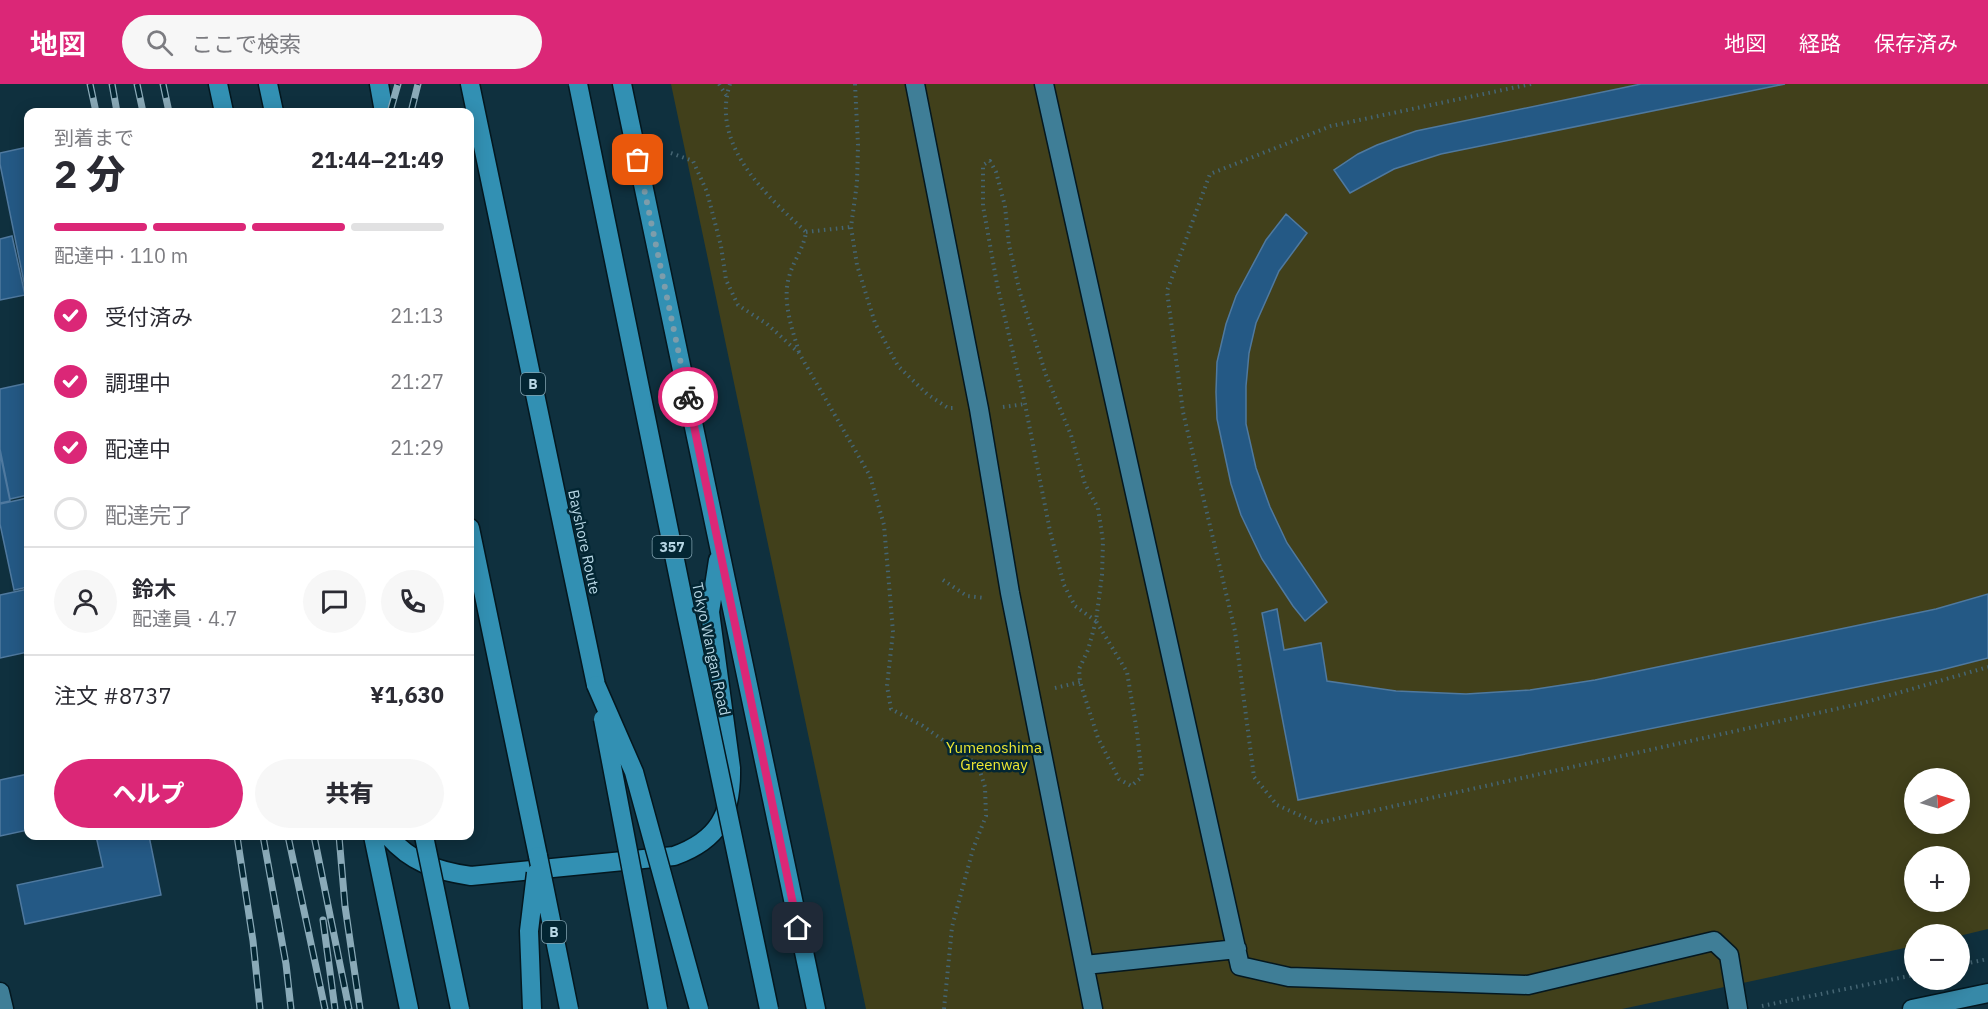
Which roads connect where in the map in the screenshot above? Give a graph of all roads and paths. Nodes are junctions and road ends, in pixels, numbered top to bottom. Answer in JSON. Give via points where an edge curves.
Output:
{"nodes":[{"id":1,"x":218,"y":84,"type":"edge"},
{"id":2,"x":268,"y":84,"type":"edge"},
{"id":3,"x":379,"y":84,"type":"edge"},
{"id":4,"x":470,"y":84,"type":"edge"},
{"id":5,"x":578,"y":84,"type":"edge"},
{"id":6,"x":719,"y":84,"type":"edge"},
{"id":7,"x":730,"y":84,"type":"edge"},
{"id":8,"x":855,"y":84,"type":"edge"},
{"id":9,"x":915,"y":84,"type":"edge"},
{"id":10,"x":1044,"y":84,"type":"edge"},
{"id":11,"x":1530,"y":84,"type":"edge"},
{"id":12,"x":622,"y":88,"type":"edge"},
{"id":13,"x":726,"y":95,"type":"junction"},
{"id":14,"x":223,"y":108,"type":"edge"},
{"id":15,"x":273,"y":108,"type":"edge"},
{"id":16,"x":383,"y":108,"type":"edge"},
{"id":17,"x":671,"y":153,"type":"dead end"},
{"id":18,"x":851,"y":227,"type":"junction"},
{"id":19,"x":806,"y":232,"type":"junction"},
{"id":20,"x":799,"y":353,"type":"junction"},
{"id":21,"x":1025,"y":404,"type":"junction"},
{"id":22,"x":979,"y":409,"type":"junction"},
{"id":23,"x":474,"y":547,"type":"edge"},
{"id":24,"x":720,"y":549,"type":"junction"},
{"id":25,"x":943,"y":580,"type":"dead end"},
{"id":26,"x":1010,"y":593,"type":"junction"},
{"id":27,"x":1096,"y":621,"type":"junction"},
{"id":28,"x":1988,"y":668,"type":"edge"},
{"id":29,"x":596,"y":685,"type":"junction"},
{"id":30,"x":374,"y":840,"type":"edge"},
{"id":31,"x":393,"y":840,"type":"edge"},
{"id":32,"x":425,"y":840,"type":"edge"},
{"id":33,"x":538,"y":856,"type":"junction"},
{"id":34,"x":1237,"y":949,"type":"junction"},
{"id":35,"x":1988,"y":959,"type":"edge"},
{"id":36,"x":1970,"y":963,"type":"edge"},
{"id":37,"x":1085,"y":965,"type":"junction"},
{"id":38,"x":1904,"y":977,"type":"edge"},
{"id":39,"x":0,"y":992,"type":"edge"},
{"id":40,"x":1988,"y":993,"type":"edge"},
{"id":41,"x":1758,"y":1007,"type":"dead end"},
{"id":42,"x":4,"y":1009,"type":"edge"},
{"id":43,"x":409,"y":1009,"type":"edge"},
{"id":44,"x":460,"y":1009,"type":"edge"},
{"id":45,"x":532,"y":1009,"type":"edge"},
{"id":46,"x":569,"y":1009,"type":"edge"},
{"id":47,"x":658,"y":1009,"type":"edge"},
{"id":48,"x":699,"y":1009,"type":"edge"},
{"id":49,"x":769,"y":1009,"type":"edge"},
{"id":50,"x":816,"y":1009,"type":"edge"},
{"id":51,"x":944,"y":1009,"type":"edge"},
{"id":52,"x":1093,"y":1009,"type":"edge"},
{"id":53,"x":1738,"y":1009,"type":"edge"},
{"id":54,"x":1912,"y":1009,"type":"edge"}],
"edges":[{"from":1,"to":14,"type":"highway"},
{"from":2,"to":15,"type":"highway"},
{"from":3,"to":16,"type":"highway"},
{"from":4,"to":29,"type":"highway","name":"Bayshore Route","number":"B"},
{"from":5,"to":49,"type":"highway","name":"Tokyo Wangan Road","number":"357","bridge":true},
{"from":6,"to":13,"type":"path"},
{"from":7,"to":13,"type":"path"},
{"from":8,"to":18,"type":"path","via":[[857,183]]},
{"from":9,"to":22,"type":"street"},
{"from":10,"to":34,"type":"street"},
{"from":11,"to":28,"type":"path","via":[[1331,126],[1210,174],[1167,291],[1183,412],[1235,631],[1254,777],[1277,805],[1317,824],[1863,702]]},
{"from":12,"to":24,"type":"highway"},
{"from":13,"to":19,"type":"path","via":[[727,126],[742,163],[755,182]]},
{"from":17,"to":20,"type":"path","via":[[693,161],[707,192],[726,280],[738,305],[767,324]]},
{"from":18,"to":19,"type":"path"},
{"from":18,"to":22,"type":"path","via":[[857,265],[875,323],[898,366],[948,408]]},
{"from":19,"to":20,"type":"path","via":[[788,277],[787,299]]},
{"from":20,"to":51,"type":"path","via":[[870,476],[884,525],[893,632],[887,686],[891,709],[923,726],[978,765],[985,787],[986,816],[952,927]]},
{"from":21,"to":22,"type":"path"},
{"from":21,"to":27,"type":"path","via":[[1064,585],[1075,606]]},
{"from":21,"to":27,"type":"path","via":[[983,206],[983,165],[990,161],[1005,206],[1020,293],[1085,484],[1098,508],[1103,541]]},
{"from":22,"to":26,"type":"street"},
{"from":23,"to":33,"type":"highway","number":"B"},
{"from":24,"to":31,"type":"highway","via":[[710,612],[732,768],[732,793],[713,833],[693,849],[674,856],[471,876],[448,873],[417,861]]},
{"from":24,"to":50,"type":"highway"},
{"from":25,"to":26,"type":"path","via":[[967,596],[986,598]]},
{"from":26,"to":37,"type":"street"},
{"from":27,"to":27,"type":"path","via":[[1127,672],[1142,777],[1131,786],[1119,779],[1108,759],[1080,682],[1079,669]]},
{"from":29,"to":47,"type":"highway","name":"Bayshore Route","number":"B","bridge":true},
{"from":29,"to":48,"type":"highway","bridge":true,"via":[[634,772]]},
{"from":30,"to":43,"type":"highway"},
{"from":32,"to":44,"type":"highway","bridge":true},
{"from":33,"to":45,"type":"highway","bridge":true,"via":[[530,931]]},
{"from":33,"to":46,"type":"highway","number":"B","bridge":true},
{"from":34,"to":37,"type":"street"},
{"from":34,"to":53,"type":"street","via":[[1240,966],[1289,977],[1528,985],[1714,941],[1729,955]]},
{"from":35,"to":36,"type":"path"},
{"from":37,"to":52,"type":"street"},
{"from":38,"to":41,"type":"path"},
{"from":39,"to":42,"type":"street"},
{"from":40,"to":54,"type":"main road"}]}
